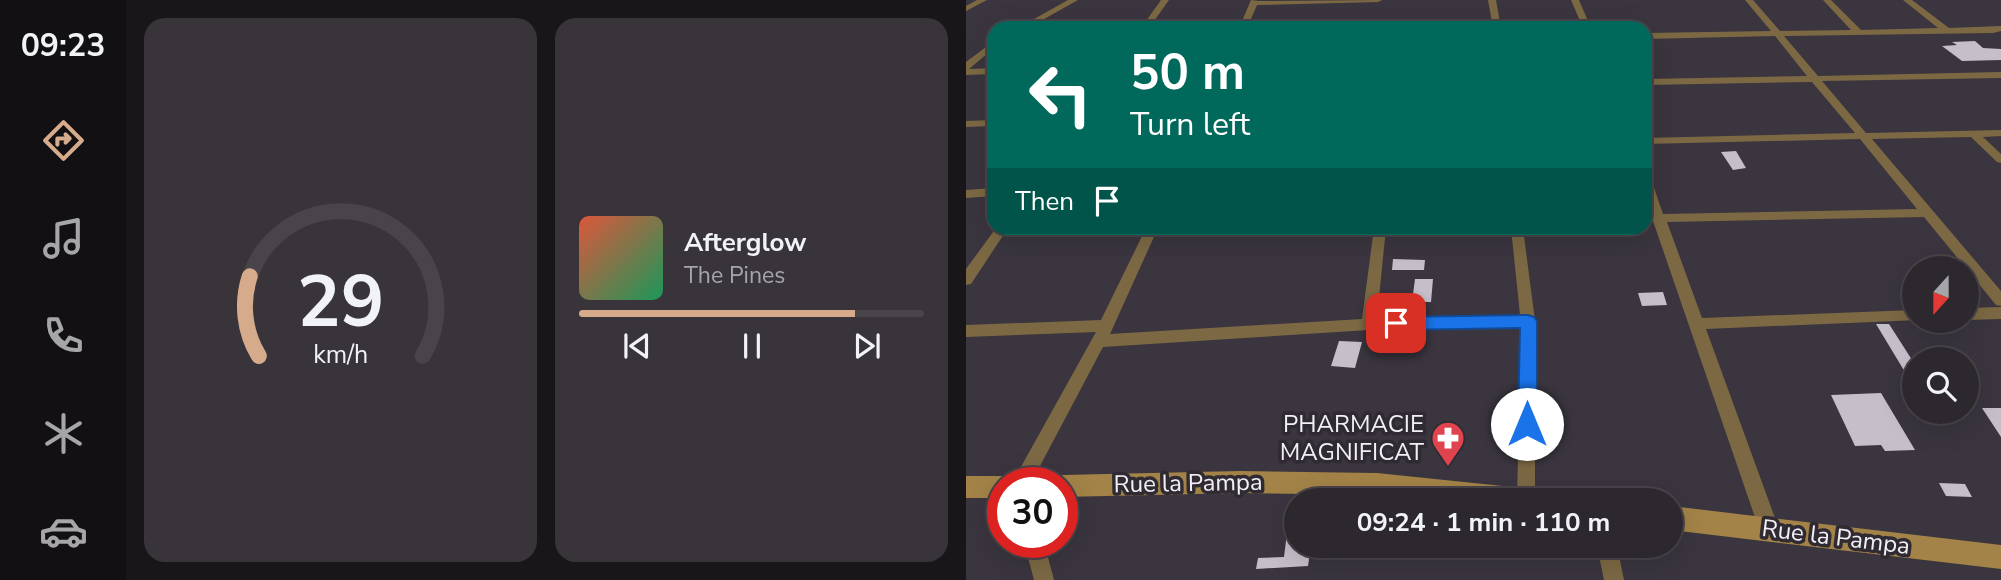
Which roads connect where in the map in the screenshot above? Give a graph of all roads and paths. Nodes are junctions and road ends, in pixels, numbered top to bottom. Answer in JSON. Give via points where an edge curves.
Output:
{"nodes":[{"id":1,"x":974,"y":0,"type":"edge"},
{"id":2,"x":982,"y":0,"type":"edge"},
{"id":3,"x":1074,"y":0,"type":"edge"},
{"id":4,"x":1165,"y":0,"type":"edge"},
{"id":5,"x":1378,"y":0,"type":"edge"},
{"id":6,"x":1492,"y":0,"type":"edge"},
{"id":7,"x":1575,"y":0,"type":"edge"},
{"id":8,"x":1749,"y":0,"type":"edge"},
{"id":9,"x":1827,"y":0,"type":"edge"},
{"id":10,"x":1907,"y":0,"type":"edge"},
{"id":11,"x":1254,"y":1,"type":"edge"},
{"id":12,"x":966,"y":9,"type":"edge"},
{"id":13,"x":1034,"y":21,"type":"edge"},
{"id":14,"x":1149,"y":21,"type":"edge"},
{"id":15,"x":1246,"y":21,"type":"edge"},
{"id":16,"x":1496,"y":21,"type":"edge"},
{"id":17,"x":1584,"y":21,"type":"edge"},
{"id":18,"x":2001,"y":28,"type":"edge"},
{"id":19,"x":1947,"y":31,"type":"junction"},
{"id":20,"x":1858,"y":33,"type":"junction"},
{"id":21,"x":1776,"y":35,"type":"junction"},
{"id":22,"x":1652,"y":36,"type":"edge"},
{"id":23,"x":987,"y":50,"type":"edge"},
{"id":24,"x":966,"y":70,"type":"edge"},
{"id":25,"x":987,"y":71,"type":"edge"},
{"id":26,"x":2001,"y":75,"type":"edge"},
{"id":27,"x":1813,"y":79,"type":"junction"},
{"id":28,"x":1652,"y":82,"type":"edge"},
{"id":29,"x":987,"y":123,"type":"edge"},
{"id":30,"x":966,"y":124,"type":"edge"},
{"id":31,"x":2001,"y":133,"type":"edge"},
{"id":32,"x":1974,"y":134,"type":"junction"},
{"id":33,"x":1864,"y":136,"type":"junction"},
{"id":34,"x":1652,"y":141,"type":"edge"},
{"id":35,"x":2001,"y":160,"type":"edge"},
{"id":36,"x":987,"y":192,"type":"edge"},
{"id":37,"x":966,"y":194,"type":"edge"},
{"id":38,"x":1652,"y":200,"type":"edge"},
{"id":39,"x":1925,"y":213,"type":"junction"},
{"id":40,"x":1658,"y":218,"type":"junction"},
{"id":41,"x":997,"y":235,"type":"edge"},
{"id":42,"x":1149,"y":235,"type":"edge"},
{"id":43,"x":1379,"y":235,"type":"edge"},
{"id":44,"x":1518,"y":235,"type":"edge"},
{"id":45,"x":966,"y":281,"type":"edge"},
{"id":46,"x":2001,"y":301,"type":"edge"},
{"id":47,"x":2001,"y":313,"type":"edge"},
{"id":48,"x":1979,"y":314,"type":"edge"},
{"id":49,"x":1902,"y":316,"type":"edge"},
{"id":50,"x":1528,"y":321,"type":"junction"},
{"id":51,"x":1369,"y":324,"type":"junction"},
{"id":52,"x":1696,"y":324,"type":"junction"},
{"id":53,"x":966,"y":331,"type":"edge"},
{"id":54,"x":1103,"y":333,"type":"junction"},
{"id":55,"x":1029,"y":467,"type":"edge"},
{"id":56,"x":1078,"y":486,"type":"edge"},
{"id":57,"x":966,"y":487,"type":"edge"},
{"id":58,"x":987,"y":487,"type":"edge"},
{"id":59,"x":1414,"y":488,"type":"edge"},
{"id":60,"x":1524,"y":488,"type":"edge"},
{"id":61,"x":1683,"y":519,"type":"edge"},
{"id":62,"x":1769,"y":528,"type":"junction"},
{"id":63,"x":2001,"y":557,"type":"edge"},
{"id":64,"x":1038,"y":558,"type":"edge"},
{"id":65,"x":1609,"y":558,"type":"edge"},
{"id":66,"x":1044,"y":580,"type":"edge"},
{"id":67,"x":1614,"y":580,"type":"edge"}],
"edges":[{"from":1,"to":2,"type":"street"},
{"from":2,"to":12,"type":"street"},
{"from":3,"to":13,"type":"street"},
{"from":4,"to":14,"type":"street"},
{"from":5,"to":11,"type":"street"},
{"from":6,"to":16,"type":"street"},
{"from":7,"to":17,"type":"street"},
{"from":8,"to":21,"type":"street"},
{"from":9,"to":20,"type":"street"},
{"from":10,"to":19,"type":"street"},
{"from":11,"to":15,"type":"street"},
{"from":18,"to":19,"type":"street"},
{"from":19,"to":20,"type":"street"},
{"from":20,"to":21,"type":"street"},
{"from":21,"to":22,"type":"street"},
{"from":21,"to":27,"type":"street"},
{"from":23,"to":24,"type":"street"},
{"from":24,"to":25,"type":"street"},
{"from":26,"to":27,"type":"street"},
{"from":27,"to":28,"type":"street"},
{"from":27,"to":33,"type":"street"},
{"from":29,"to":30,"type":"street"},
{"from":31,"to":32,"type":"street"},
{"from":32,"to":33,"type":"street"},
{"from":32,"to":35,"type":"street"},
{"from":33,"to":34,"type":"street"},
{"from":33,"to":39,"type":"street"},
{"from":36,"to":37,"type":"street"},
{"from":38,"to":40,"type":"street"},
{"from":39,"to":40,"type":"street"},
{"from":39,"to":46,"type":"street"},
{"from":40,"to":52,"type":"street"},
{"from":41,"to":45,"type":"street"},
{"from":42,"to":54,"type":"street"},
{"from":43,"to":51,"type":"street"},
{"from":44,"to":50,"type":"street"},
{"from":47,"to":48,"type":"street"},
{"from":49,"to":52,"type":"street"},
{"from":50,"to":51,"type":"street"},
{"from":50,"to":60,"type":"street"},
{"from":51,"to":54,"type":"street"},
{"from":52,"to":62,"type":"street"},
{"from":53,"to":54,"type":"street"},
{"from":54,"to":55,"type":"street"},
{"from":56,"to":59,"type":"street","name":"Rue la Pampa","via":[[1240,482]]},
{"from":57,"to":58,"type":"street"},
{"from":61,"to":62,"type":"street","name":"Rue la Pampa"},
{"from":62,"to":63,"type":"street","name":"Rue la Pampa"},
{"from":64,"to":66,"type":"street"},
{"from":65,"to":67,"type":"street"}]}
